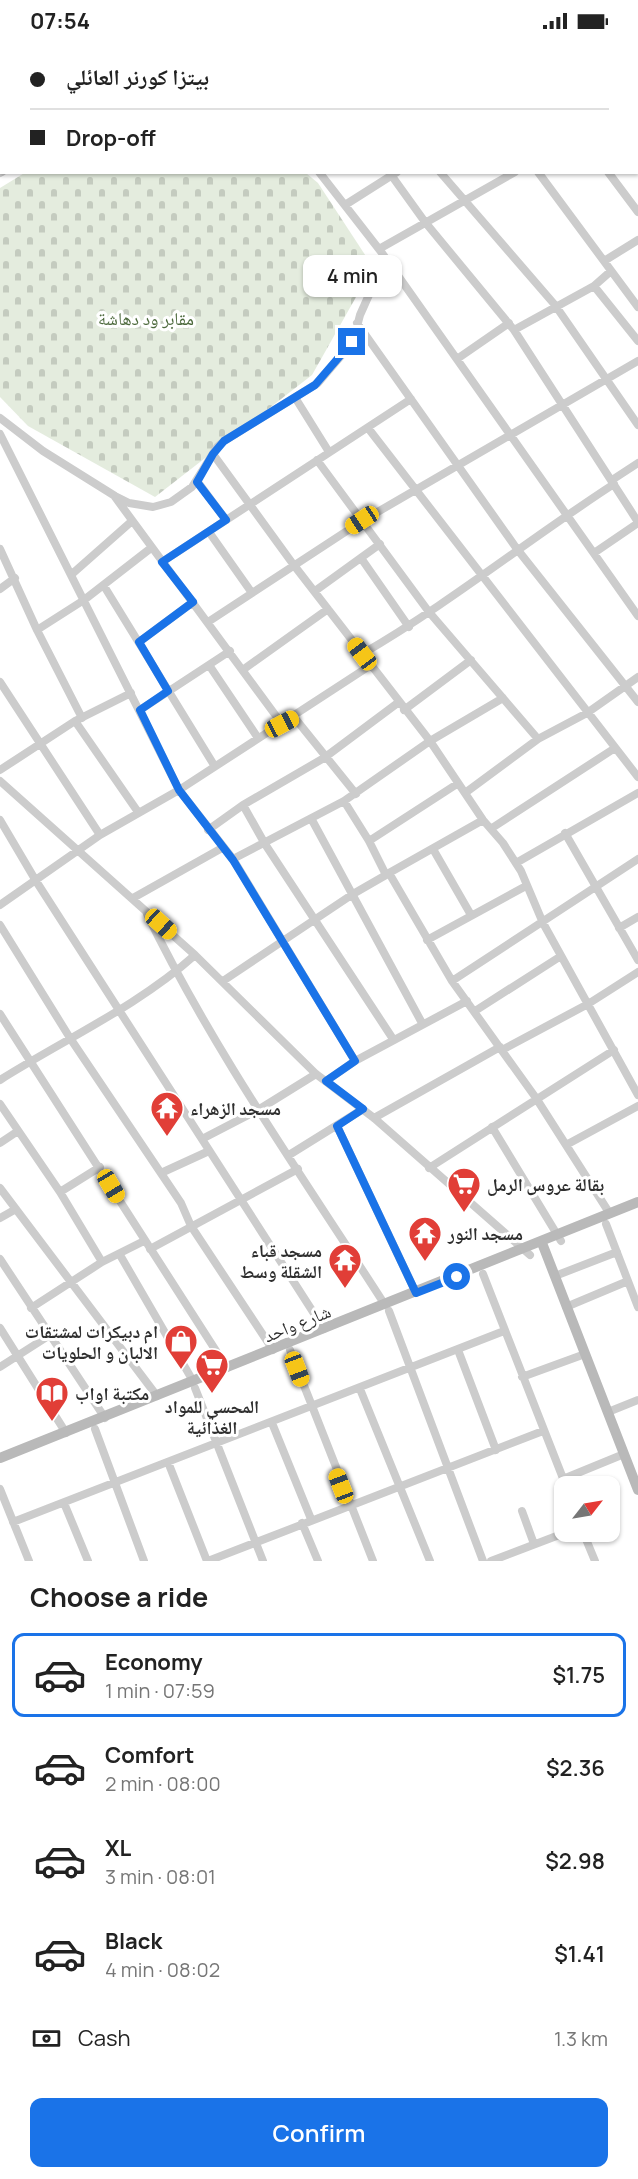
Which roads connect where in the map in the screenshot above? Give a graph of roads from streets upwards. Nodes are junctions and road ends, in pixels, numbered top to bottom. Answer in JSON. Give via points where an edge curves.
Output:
{"nodes":[{"id":1,"x":321,"y":174,"type":"edge"},
{"id":2,"x":392,"y":174,"type":"edge"},
{"id":3,"x":442,"y":174,"type":"edge"},
{"id":4,"x":512,"y":174,"type":"edge"},
{"id":5,"x":539,"y":174,"type":"edge"},
{"id":6,"x":610,"y":174,"type":"edge"},
{"id":7,"x":463,"y":202,"type":"junction"},
{"id":8,"x":345,"y":204,"type":"junction"},
{"id":9,"x":638,"y":212,"type":"edge"},
{"id":10,"x":425,"y":222,"type":"junction"},
{"id":11,"x":638,"y":240,"type":"edge"},
{"id":12,"x":379,"y":249,"type":"junction"},
{"id":13,"x":385,"y":259,"type":"junction"},
{"id":14,"x":603,"y":261,"type":"junction"},
{"id":15,"x":611,"y":271,"type":"junction"},
{"id":16,"x":594,"y":286,"type":"junction"},
{"id":17,"x":555,"y":305,"type":"junction"},
{"id":18,"x":638,"y":307,"type":"edge"},
{"id":19,"x":357,"y":323,"type":"junction"},
{"id":20,"x":512,"y":326,"type":"junction"},
{"id":21,"x":638,"y":341,"type":"edge"},
{"id":22,"x":457,"y":359,"type":"junction"},
{"id":23,"x":638,"y":361,"type":"edge"},
{"id":24,"x":606,"y":380,"type":"junction"},
{"id":25,"x":296,"y":399,"type":"junction"},
{"id":26,"x":411,"y":399,"type":"junction"},
{"id":27,"x":561,"y":405,"type":"junction"},
{"id":28,"x":0,"y":418,"type":"edge"},
{"id":29,"x":638,"y":425,"type":"edge"},
{"id":30,"x":368,"y":428,"type":"junction"},
{"id":31,"x":0,"y":434,"type":"edge"},
{"id":32,"x":510,"y":437,"type":"junction"},
{"id":33,"x":2,"y":443,"type":"edge"},
{"id":34,"x":328,"y":452,"type":"junction"},
{"id":35,"x":213,"y":454,"type":"junction"},
{"id":36,"x":317,"y":460,"type":"junction"},
{"id":37,"x":638,"y":463,"type":"edge"},
{"id":38,"x":458,"y":466,"type":"junction"},
{"id":39,"x":197,"y":482,"type":"junction"},
{"id":40,"x":613,"y":482,"type":"junction"},
{"id":41,"x":415,"y":489,"type":"junction"},
{"id":42,"x":115,"y":496,"type":"junction"},
{"id":43,"x":249,"y":505,"type":"junction"},
{"id":44,"x":567,"y":514,"type":"junction"},
{"id":45,"x":226,"y":520,"type":"junction"},
{"id":46,"x":362,"y":520,"type":"junction"},
{"id":47,"x":132,"y":521,"type":"junction"},
{"id":48,"x":638,"y":522,"type":"edge"},
{"id":49,"x":209,"y":532,"type":"junction"},
{"id":50,"x":380,"y":544,"type":"junction"},
{"id":51,"x":151,"y":548,"type":"junction"},
{"id":52,"x":0,"y":549,"type":"edge"},
{"id":53,"x":517,"y":549,"type":"junction"},
{"id":54,"x":594,"y":553,"type":"junction"},
{"id":55,"x":361,"y":558,"type":"junction"},
{"id":56,"x":162,"y":562,"type":"junction"},
{"id":57,"x":293,"y":564,"type":"junction"},
{"id":58,"x":72,"y":574,"type":"junction"},
{"id":59,"x":481,"y":577,"type":"junction"},
{"id":60,"x":15,"y":578,"type":"junction"},
{"id":61,"x":104,"y":586,"type":"junction"},
{"id":62,"x":0,"y":589,"type":"edge"},
{"id":63,"x":315,"y":591,"type":"junction"},
{"id":64,"x":252,"y":593,"type":"junction"},
{"id":65,"x":84,"y":600,"type":"junction"},
{"id":66,"x":193,"y":602,"type":"junction"},
{"id":67,"x":328,"y":609,"type":"junction"},
{"id":68,"x":429,"y":612,"type":"junction"},
{"id":69,"x":638,"y":616,"type":"edge"},
{"id":70,"x":208,"y":622,"type":"junction"},
{"id":71,"x":409,"y":627,"type":"junction"},
{"id":72,"x":37,"y":630,"type":"junction"},
{"id":73,"x":139,"y":642,"type":"junction"},
{"id":74,"x":230,"y":651,"type":"junction"},
{"id":75,"x":362,"y":654,"type":"junction"},
{"id":76,"x":471,"y":660,"type":"junction"},
{"id":77,"x":209,"y":665,"type":"junction"},
{"id":78,"x":371,"y":665,"type":"junction"},
{"id":79,"x":244,"y":669,"type":"junction"},
{"id":80,"x":638,"y":677,"type":"edge"},
{"id":81,"x":0,"y":682,"type":"edge"},
{"id":82,"x":624,"y":686,"type":"junction"},
{"id":83,"x":168,"y":691,"type":"junction"},
{"id":84,"x":131,"y":693,"type":"junction"},
{"id":85,"x":504,"y":698,"type":"junction"},
{"id":86,"x":638,"y":702,"type":"edge"},
{"id":87,"x":401,"y":706,"type":"junction"},
{"id":88,"x":140,"y":710,"type":"junction"},
{"id":89,"x":587,"y":713,"type":"junction"},
{"id":90,"x":294,"y":717,"type":"junction"},
{"id":91,"x":78,"y":719,"type":"junction"},
{"id":92,"x":282,"y":724,"type":"junction"},
{"id":93,"x":258,"y":738,"type":"junction"},
{"id":94,"x":538,"y":740,"type":"junction"},
{"id":95,"x":430,"y":741,"type":"junction"},
{"id":96,"x":40,"y":744,"type":"junction"},
{"id":97,"x":615,"y":748,"type":"junction"},
{"id":98,"x":324,"y":758,"type":"junction"},
{"id":99,"x":214,"y":765,"type":"junction"},
{"id":100,"x":0,"y":770,"type":"edge"},
{"id":101,"x":638,"y":777,"type":"edge"},
{"id":102,"x":0,"y":781,"type":"edge"},
{"id":103,"x":457,"y":784,"type":"junction"},
{"id":104,"x":179,"y":790,"type":"junction"},
{"id":105,"x":465,"y":793,"type":"junction"},
{"id":106,"x":638,"y":793,"type":"edge"},
{"id":107,"x":356,"y":794,"type":"junction"},
{"id":108,"x":344,"y":801,"type":"junction"},
{"id":109,"x":243,"y":806,"type":"junction"},
{"id":110,"x":138,"y":812,"type":"junction"},
{"id":111,"x":0,"y":820,"type":"edge"},
{"id":112,"x":312,"y":820,"type":"junction"},
{"id":113,"x":483,"y":820,"type":"junction"},
{"id":114,"x":492,"y":828,"type":"junction"},
{"id":115,"x":208,"y":830,"type":"junction"},
{"id":116,"x":565,"y":833,"type":"junction"},
{"id":117,"x":100,"y":835,"type":"junction"},
{"id":118,"x":369,"y":841,"type":"junction"},
{"id":119,"x":265,"y":844,"type":"junction"},
{"id":120,"x":222,"y":848,"type":"junction"},
{"id":121,"x":434,"y":849,"type":"junction"},
{"id":122,"x":79,"y":851,"type":"junction"},
{"id":123,"x":638,"y":859,"type":"edge"},
{"id":124,"x":233,"y":860,"type":"junction"},
{"id":125,"x":516,"y":863,"type":"junction"},
{"id":126,"x":388,"y":874,"type":"junction"},
{"id":127,"x":36,"y":881,"type":"junction"},
{"id":128,"x":526,"y":886,"type":"junction"},
{"id":129,"x":594,"y":888,"type":"junction"},
{"id":130,"x":353,"y":894,"type":"junction"},
{"id":131,"x":133,"y":898,"type":"junction"},
{"id":132,"x":0,"y":905,"type":"edge"},
{"id":133,"x":144,"y":908,"type":"junction"},
{"id":134,"x":471,"y":915,"type":"junction"},
{"id":135,"x":638,"y":917,"type":"edge"},
{"id":136,"x":315,"y":920,"type":"junction"},
{"id":137,"x":543,"y":923,"type":"junction"},
{"id":138,"x":0,"y":925,"type":"edge"},
{"id":139,"x":619,"y":928,"type":"junction"},
{"id":140,"x":427,"y":940,"type":"junction"},
{"id":141,"x":282,"y":942,"type":"junction"},
{"id":142,"x":195,"y":955,"type":"junction"},
{"id":143,"x":561,"y":956,"type":"junction"},
{"id":144,"x":638,"y":960,"type":"edge"},
{"id":145,"x":176,"y":972,"type":"junction"},
{"id":146,"x":638,"y":972,"type":"edge"},
{"id":147,"x":223,"y":981,"type":"junction"},
{"id":148,"x":452,"y":981,"type":"junction"},
{"id":149,"x":467,"y":1001,"type":"junction"},
{"id":150,"x":588,"y":1004,"type":"junction"},
{"id":151,"x":118,"y":1010,"type":"junction"},
{"id":152,"x":475,"y":1011,"type":"junction"},
{"id":153,"x":0,"y":1014,"type":"edge"},
{"id":154,"x":422,"y":1023,"type":"junction"},
{"id":155,"x":70,"y":1038,"type":"junction"},
{"id":156,"x":393,"y":1040,"type":"junction"},
{"id":157,"x":501,"y":1049,"type":"junction"},
{"id":158,"x":614,"y":1050,"type":"junction"},
{"id":159,"x":30,"y":1060,"type":"junction"},
{"id":160,"x":355,"y":1061,"type":"junction"},
{"id":161,"x":316,"y":1074,"type":"junction"},
{"id":162,"x":0,"y":1080,"type":"edge"},
{"id":163,"x":326,"y":1081,"type":"junction"},
{"id":164,"x":638,"y":1095,"type":"edge"},
{"id":165,"x":536,"y":1098,"type":"junction"},
{"id":166,"x":0,"y":1104,"type":"edge"},
{"id":167,"x":638,"y":1106,"type":"edge"},
{"id":168,"x":363,"y":1109,"type":"junction"},
{"id":169,"x":258,"y":1110,"type":"junction"},
{"id":170,"x":374,"y":1118,"type":"junction"},
{"id":171,"x":337,"y":1126,"type":"junction"},
{"id":172,"x":492,"y":1127,"type":"junction"},
{"id":173,"x":18,"y":1131,"type":"junction"},
{"id":174,"x":202,"y":1139,"type":"junction"},
{"id":175,"x":0,"y":1143,"type":"edge"},
{"id":176,"x":566,"y":1145,"type":"junction"},
{"id":177,"x":209,"y":1150,"type":"junction"},
{"id":178,"x":289,"y":1155,"type":"junction"},
{"id":179,"x":100,"y":1167,"type":"junction"},
{"id":180,"x":429,"y":1168,"type":"junction"},
{"id":181,"x":298,"y":1169,"type":"junction"},
{"id":182,"x":162,"y":1173,"type":"junction"},
{"id":183,"x":0,"y":1188,"type":"edge"},
{"id":184,"x":60,"y":1192,"type":"junction"},
{"id":185,"x":244,"y":1201,"type":"junction"},
{"id":186,"x":638,"y":1203,"type":"edge"},
{"id":187,"x":16,"y":1209,"type":"junction"},
{"id":188,"x":638,"y":1210,"type":"edge"},
{"id":189,"x":0,"y":1218,"type":"edge"},
{"id":190,"x":608,"y":1219,"type":"junction"},
{"id":191,"x":191,"y":1226,"type":"junction"},
{"id":192,"x":560,"y":1239,"type":"junction"},
{"id":193,"x":144,"y":1240,"type":"junction"},
{"id":194,"x":544,"y":1246,"type":"junction"},
{"id":195,"x":150,"y":1249,"type":"junction"},
{"id":196,"x":527,"y":1252,"type":"junction"},
{"id":197,"x":617,"y":1252,"type":"junction"},
{"id":198,"x":120,"y":1255,"type":"junction"},
{"id":199,"x":0,"y":1259,"type":"edge"},
{"id":200,"x":102,"y":1262,"type":"junction"},
{"id":201,"x":483,"y":1275,"type":"junction"},
{"id":202,"x":555,"y":1276,"type":"junction"},
{"id":203,"x":628,"y":1281,"type":"junction"},
{"id":204,"x":71,"y":1284,"type":"junction"},
{"id":205,"x":416,"y":1293,"type":"junction"},
{"id":206,"x":566,"y":1307,"type":"junction"},
{"id":207,"x":638,"y":1307,"type":"edge"},
{"id":208,"x":32,"y":1308,"type":"junction"},
{"id":209,"x":387,"y":1308,"type":"junction"},
{"id":210,"x":346,"y":1325,"type":"junction"},
{"id":211,"x":0,"y":1328,"type":"edge"},
{"id":212,"x":324,"y":1329,"type":"junction"},
{"id":213,"x":504,"y":1331,"type":"junction"},
{"id":214,"x":50,"y":1335,"type":"junction"},
{"id":215,"x":273,"y":1350,"type":"junction"},
{"id":216,"x":290,"y":1350,"type":"junction"},
{"id":217,"x":458,"y":1350,"type":"junction"},
{"id":218,"x":585,"y":1354,"type":"junction"},
{"id":219,"x":17,"y":1357,"type":"junction"},
{"id":220,"x":0,"y":1367,"type":"edge"},
{"id":221,"x":227,"y":1368,"type":"junction"},
{"id":222,"x":410,"y":1368,"type":"junction"},
{"id":223,"x":522,"y":1377,"type":"junction"},
{"id":224,"x":194,"y":1385,"type":"junction"},
{"id":225,"x":360,"y":1389,"type":"junction"},
{"id":226,"x":157,"y":1396,"type":"junction"},
{"id":227,"x":638,"y":1400,"type":"edge"},
{"id":228,"x":139,"y":1407,"type":"junction"},
{"id":229,"x":311,"y":1407,"type":"junction"},
{"id":230,"x":608,"y":1412,"type":"junction"},
{"id":231,"x":105,"y":1418,"type":"junction"},
{"id":232,"x":272,"y":1423,"type":"junction"},
{"id":233,"x":95,"y":1429,"type":"junction"},
{"id":234,"x":543,"y":1431,"type":"junction"},
{"id":235,"x":66,"y":1433,"type":"junction"},
{"id":236,"x":217,"y":1443,"type":"junction"},
{"id":237,"x":496,"y":1450,"type":"junction"},
{"id":238,"x":624,"y":1454,"type":"junction"},
{"id":239,"x":0,"y":1458,"type":"edge"},
{"id":240,"x":168,"y":1462,"type":"junction"},
{"id":241,"x":0,"y":1466,"type":"edge"},
{"id":242,"x":449,"y":1468,"type":"junction"},
{"id":243,"x":561,"y":1476,"type":"edge"},
{"id":244,"x":578,"y":1476,"type":"edge"},
{"id":245,"x":114,"y":1482,"type":"junction"},
{"id":246,"x":399,"y":1486,"type":"junction"},
{"id":247,"x":0,"y":1489,"type":"edge"},
{"id":248,"x":638,"y":1490,"type":"edge"},
{"id":249,"x":64,"y":1503,"type":"junction"},
{"id":250,"x":349,"y":1506,"type":"junction"},
{"id":251,"x":522,"y":1510,"type":"dead end"},
{"id":252,"x":307,"y":1521,"type":"junction"},
{"id":253,"x":13,"y":1522,"type":"junction"},
{"id":254,"x":554,"y":1537,"type":"edge"},
{"id":255,"x":256,"y":1541,"type":"junction"},
{"id":256,"x":587,"y":1542,"type":"edge"},
{"id":257,"x":534,"y":1544,"type":"junction"},
{"id":258,"x":29,"y":1561,"type":"edge"},
{"id":259,"x":88,"y":1561,"type":"edge"},
{"id":260,"x":144,"y":1561,"type":"edge"},
{"id":261,"x":208,"y":1561,"type":"edge"},
{"id":262,"x":263,"y":1561,"type":"edge"},
{"id":263,"x":318,"y":1561,"type":"edge"},
{"id":264,"x":373,"y":1561,"type":"edge"},
{"id":265,"x":430,"y":1561,"type":"edge"},
{"id":266,"x":483,"y":1561,"type":"edge"},
{"id":267,"x":491,"y":1561,"type":"edge"},
{"id":268,"x":595,"y":1561,"type":"edge"}],
"edges":[{"from":1,"to":8,"type":"street"},
{"from":2,"to":8,"type":"street"},
{"from":2,"to":10,"type":"street"},
{"from":3,"to":7,"type":"street"},
{"from":4,"to":7,"type":"street"},
{"from":5,"to":14,"type":"street"},
{"from":6,"to":9,"type":"street"},
{"from":7,"to":10,"type":"street"},
{"from":7,"to":17,"type":"street"},
{"from":8,"to":12,"type":"street"},
{"from":10,"to":12,"type":"street"},
{"from":10,"to":20,"type":"street"},
{"from":11,"to":14,"type":"street"},
{"from":12,"to":13,"type":"street"},
{"from":13,"to":19,"type":"street"},
{"from":13,"to":22,"type":"street"},
{"from":14,"to":15,"type":"street"},
{"from":15,"to":16,"type":"street"},
{"from":15,"to":18,"type":"street"},
{"from":16,"to":17,"type":"street"},
{"from":16,"to":21,"type":"street"},
{"from":17,"to":20,"type":"street"},
{"from":17,"to":24,"type":"street"},
{"from":19,"to":25,"type":"street","via":[[352,342],[317,384]]},
{"from":19,"to":26,"type":"street"},
{"from":20,"to":22,"type":"street"},
{"from":20,"to":27,"type":"street"},
{"from":22,"to":32,"type":"street"},
{"from":23,"to":24,"type":"street"},
{"from":24,"to":27,"type":"street"},
{"from":24,"to":29,"type":"street"},
{"from":25,"to":34,"type":"street"},
{"from":25,"to":35,"type":"street","via":[[224,441]]},
{"from":26,"to":30,"type":"street"},
{"from":26,"to":38,"type":"street"},
{"from":27,"to":32,"type":"street"},
{"from":27,"to":40,"type":"street"},
{"from":28,"to":42,"type":"street","via":[[43,451]]},
{"from":30,"to":34,"type":"street"},
{"from":30,"to":41,"type":"street"},
{"from":31,"to":33,"type":"street"},
{"from":32,"to":38,"type":"street"},
{"from":32,"to":44,"type":"street"},
{"from":33,"to":58,"type":"street"},
{"from":34,"to":36,"type":"street"},
{"from":35,"to":39,"type":"street"},
{"from":35,"to":43,"type":"street"},
{"from":36,"to":43,"type":"street"},
{"from":36,"to":46,"type":"street"},
{"from":37,"to":40,"type":"street"},
{"from":38,"to":41,"type":"street"},
{"from":38,"to":53,"type":"street"},
{"from":39,"to":42,"type":"street","via":[[162,506],[139,506]]},
{"from":39,"to":45,"type":"street"},
{"from":40,"to":44,"type":"street"},
{"from":40,"to":48,"type":"street"},
{"from":41,"to":46,"type":"street"},
{"from":41,"to":59,"type":"street"},
{"from":42,"to":47,"type":"street"},
{"from":43,"to":45,"type":"street"},
{"from":43,"to":57,"type":"street"},
{"from":44,"to":53,"type":"street"},
{"from":44,"to":54,"type":"street"},
{"from":45,"to":49,"type":"street"},
{"from":46,"to":50,"type":"street"},
{"from":46,"to":57,"type":"street"},
{"from":47,"to":51,"type":"street"},
{"from":47,"to":58,"type":"street"},
{"from":48,"to":54,"type":"street"},
{"from":49,"to":56,"type":"street"},
{"from":49,"to":64,"type":"street"},
{"from":50,"to":55,"type":"street"},
{"from":50,"to":68,"type":"street"},
{"from":51,"to":56,"type":"street"},
{"from":51,"to":61,"type":"street"},
{"from":52,"to":60,"type":"street"},
{"from":53,"to":59,"type":"street"},
{"from":53,"to":82,"type":"street"},
{"from":54,"to":69,"type":"street"},
{"from":55,"to":63,"type":"street"},
{"from":55,"to":71,"type":"street"},
{"from":56,"to":66,"type":"street"},
{"from":57,"to":63,"type":"street"},
{"from":57,"to":64,"type":"street"},
{"from":58,"to":65,"type":"street"},
{"from":59,"to":68,"type":"street"},
{"from":59,"to":89,"type":"street"},
{"from":60,"to":62,"type":"street"},
{"from":60,"to":72,"type":"street"},
{"from":61,"to":65,"type":"street"},
{"from":61,"to":73,"type":"street"},
{"from":63,"to":67,"type":"street"},
{"from":64,"to":70,"type":"street"},
{"from":65,"to":72,"type":"street"},
{"from":65,"to":84,"type":"street"},
{"from":66,"to":70,"type":"street"},
{"from":66,"to":73,"type":"street"},
{"from":67,"to":75,"type":"street"},
{"from":67,"to":79,"type":"street"},
{"from":68,"to":71,"type":"street"},
{"from":68,"to":76,"type":"street"},
{"from":70,"to":74,"type":"street"},
{"from":71,"to":75,"type":"street"},
{"from":72,"to":91,"type":"street"},
{"from":73,"to":83,"type":"street"},
{"from":74,"to":77,"type":"street"},
{"from":74,"to":79,"type":"street"},
{"from":75,"to":78,"type":"street"},
{"from":76,"to":85,"type":"street"},
{"from":76,"to":87,"type":"street"},
{"from":77,"to":83,"type":"street"},
{"from":77,"to":93,"type":"street"},
{"from":78,"to":87,"type":"street"},
{"from":78,"to":90,"type":"street"},
{"from":79,"to":92,"type":"street"},
{"from":80,"to":82,"type":"street"},
{"from":81,"to":96,"type":"street"},
{"from":82,"to":86,"type":"street"},
{"from":82,"to":89,"type":"street"},
{"from":83,"to":88,"type":"street"},
{"from":83,"to":99,"type":"street"},
{"from":84,"to":88,"type":"street"},
{"from":84,"to":91,"type":"street"},
{"from":85,"to":94,"type":"street"},
{"from":85,"to":95,"type":"street"},
{"from":87,"to":95,"type":"street"},
{"from":87,"to":98,"type":"street"},
{"from":88,"to":104,"type":"street"},
{"from":89,"to":94,"type":"street"},
{"from":89,"to":97,"type":"street"},
{"from":90,"to":92,"type":"street"},
{"from":90,"to":98,"type":"street"},
{"from":91,"to":96,"type":"street"},
{"from":91,"to":110,"type":"street"},
{"from":92,"to":93,"type":"street"},
{"from":93,"to":99,"type":"street"},
{"from":94,"to":105,"type":"street"},
{"from":95,"to":103,"type":"street"},
{"from":95,"to":107,"type":"street"},
{"from":96,"to":100,"type":"street"},
{"from":96,"to":117,"type":"street"},
{"from":97,"to":101,"type":"street"},
{"from":97,"to":114,"type":"street"},
{"from":98,"to":107,"type":"street"},
{"from":98,"to":109,"type":"street"},
{"from":99,"to":104,"type":"street"},
{"from":102,"to":122,"type":"street"},
{"from":103,"to":105,"type":"street"},
{"from":103,"to":118,"type":"street"},
{"from":104,"to":110,"type":"street"},
{"from":104,"to":115,"type":"street"},
{"from":105,"to":113,"type":"street"},
{"from":106,"to":116,"type":"street"},
{"from":107,"to":108,"type":"street"},
{"from":108,"to":112,"type":"street"},
{"from":108,"to":118,"type":"street"},
{"from":109,"to":115,"type":"street"},
{"from":109,"to":119,"type":"street"},
{"from":110,"to":117,"type":"street"},
{"from":111,"to":127,"type":"street"},
{"from":112,"to":119,"type":"street"},
{"from":112,"to":130,"type":"street"},
{"from":113,"to":114,"type":"street"},
{"from":113,"to":121,"type":"street"},
{"from":114,"to":125,"type":"street"},
{"from":115,"to":120,"type":"street"},
{"from":116,"to":125,"type":"street"},
{"from":116,"to":129,"type":"street"},
{"from":117,"to":122,"type":"street"},
{"from":118,"to":126,"type":"street"},
{"from":119,"to":124,"type":"street"},
{"from":119,"to":136,"type":"street"},
{"from":120,"to":124,"type":"street"},
{"from":120,"to":131,"type":"street"},
{"from":121,"to":126,"type":"street"},
{"from":121,"to":134,"type":"street"},
{"from":122,"to":127,"type":"street"},
{"from":122,"to":131,"type":"street"},
{"from":123,"to":129,"type":"street"},
{"from":124,"to":141,"type":"street"},
{"from":125,"to":128,"type":"street"},
{"from":126,"to":130,"type":"street"},
{"from":126,"to":140,"type":"street"},
{"from":127,"to":132,"type":"street"},
{"from":127,"to":151,"type":"street"},
{"from":128,"to":134,"type":"street"},
{"from":128,"to":137,"type":"street"},
{"from":129,"to":137,"type":"street"},
{"from":129,"to":139,"type":"street"},
{"from":130,"to":136,"type":"street"},
{"from":130,"to":154,"type":"street"},
{"from":131,"to":133,"type":"street"},
{"from":133,"to":142,"type":"street"},
{"from":133,"to":145,"type":"street"},
{"from":134,"to":140,"type":"street"},
{"from":135,"to":139,"type":"street"},
{"from":136,"to":141,"type":"street"},
{"from":136,"to":156,"type":"street"},
{"from":137,"to":143,"type":"street"},
{"from":137,"to":148,"type":"street"},
{"from":138,"to":155,"type":"street"},
{"from":139,"to":144,"type":"street"},
{"from":140,"to":148,"type":"street"},
{"from":141,"to":147,"type":"street"},
{"from":141,"to":160,"type":"street"},
{"from":142,"to":145,"type":"street"},
{"from":142,"to":147,"type":"street"},
{"from":143,"to":150,"type":"street"},
{"from":143,"to":152,"type":"street"},
{"from":145,"to":151,"type":"street"},
{"from":145,"to":169,"type":"street"},
{"from":146,"to":150,"type":"street"},
{"from":147,"to":161,"type":"street"},
{"from":148,"to":149,"type":"street"},
{"from":149,"to":152,"type":"street"},
{"from":149,"to":154,"type":"street"},
{"from":150,"to":157,"type":"street"},
{"from":150,"to":158,"type":"street"},
{"from":151,"to":155,"type":"street"},
{"from":151,"to":174,"type":"street"},
{"from":152,"to":157,"type":"street"},
{"from":153,"to":159,"type":"street"},
{"from":154,"to":156,"type":"street"},
{"from":155,"to":159,"type":"street"},
{"from":155,"to":182,"type":"street"},
{"from":156,"to":160,"type":"street"},
{"from":157,"to":165,"type":"street"},
{"from":157,"to":170,"type":"street"},
{"from":158,"to":164,"type":"street"},
{"from":158,"to":165,"type":"street"},
{"from":159,"to":162,"type":"street"},
{"from":159,"to":179,"type":"street"},
{"from":160,"to":163,"type":"street"},
{"from":161,"to":163,"type":"street"},
{"from":161,"to":169,"type":"street"},
{"from":163,"to":168,"type":"street"},
{"from":165,"to":172,"type":"street"},
{"from":165,"to":176,"type":"street"},
{"from":166,"to":173,"type":"street"},
{"from":167,"to":176,"type":"street"},
{"from":168,"to":170,"type":"street"},
{"from":168,"to":171,"type":"street"},
{"from":169,"to":174,"type":"street"},
{"from":169,"to":178,"type":"street"},
{"from":170,"to":180,"type":"street"},
{"from":171,"to":178,"type":"street"},
{"from":171,"to":205,"type":"street"},
{"from":172,"to":180,"type":"street"},
{"from":172,"to":192,"type":"street"},
{"from":173,"to":175,"type":"street"},
{"from":173,"to":184,"type":"street"},
{"from":174,"to":177,"type":"street"},
{"from":176,"to":190,"type":"street"},
{"from":177,"to":182,"type":"street"},
{"from":177,"to":185,"type":"street"},
{"from":178,"to":181,"type":"street"},
{"from":179,"to":184,"type":"street"},
{"from":179,"to":193,"type":"street"},
{"from":180,"to":196,"type":"street"},
{"from":181,"to":185,"type":"street"},
{"from":181,"to":209,"type":"street"},
{"from":182,"to":191,"type":"street"},
{"from":183,"to":187,"type":"street"},
{"from":184,"to":200,"type":"street"},
{"from":185,"to":191,"type":"street"},
{"from":185,"to":212,"type":"street"},
{"from":186,"to":190,"type":"street","name":"شارع واحد"},
{"from":187,"to":189,"type":"street"},
{"from":187,"to":204,"type":"street"},
{"from":188,"to":190,"type":"street","name":"شارع واحد"},
{"from":190,"to":192,"type":"street","name":"شارع واحد"},
{"from":190,"to":197,"type":"street"},
{"from":191,"to":195,"type":"street"},
{"from":191,"to":215,"type":"street"},
{"from":192,"to":194,"type":"street","name":"شارع واحد"},
{"from":193,"to":195,"type":"street"},
{"from":193,"to":198,"type":"street"},
{"from":194,"to":196,"type":"street","name":"شارع واحد"},
{"from":194,"to":202,"type":"street"},
{"from":195,"to":221,"type":"street"},
{"from":196,"to":201,"type":"street","name":"شارع واحد"},
{"from":196,"to":205,"type":"street","name":"شارع واحد"},
{"from":197,"to":202,"type":"street"},
{"from":197,"to":203,"type":"street"},
{"from":198,"to":200,"type":"street"},
{"from":198,"to":224,"type":"street"},
{"from":199,"to":208,"type":"street"},
{"from":200,"to":204,"type":"street"},
{"from":201,"to":209,"type":"street","name":"شارع واحد"},
{"from":201,"to":213,"type":"street"},
{"from":202,"to":206,"type":"street"},
{"from":203,"to":206,"type":"street"},
{"from":203,"to":207,"type":"street"},
{"from":204,"to":208,"type":"street"},
{"from":204,"to":226,"type":"street"},
{"from":205,"to":209,"type":"street","name":"شارع واحد"},
{"from":206,"to":218,"type":"street"},
{"from":208,"to":214,"type":"street"},
{"from":209,"to":210,"type":"street","name":"شارع واحد"},
{"from":209,"to":222,"type":"street"},
{"from":210,"to":212,"type":"street","name":"شارع واحد"},
{"from":210,"to":216,"type":"street","name":"شارع واحد"},
{"from":211,"to":219,"type":"street"},
{"from":212,"to":215,"type":"street","name":"شارع واحد"},
{"from":213,"to":217,"type":"street"},
{"from":213,"to":223,"type":"street"},
{"from":214,"to":219,"type":"street"},
{"from":214,"to":231,"type":"street"},
{"from":215,"to":221,"type":"street","name":"شارع واحد"},
{"from":216,"to":224,"type":"street","name":"شارع واحد"},
{"from":216,"to":229,"type":"street"},
{"from":217,"to":222,"type":"street"},
{"from":217,"to":237,"type":"street"},
{"from":218,"to":223,"type":"street"},
{"from":218,"to":230,"type":"street"},
{"from":219,"to":220,"type":"street"},
{"from":219,"to":235,"type":"street"},
{"from":221,"to":224,"type":"street","name":"شارع واحد"},
{"from":222,"to":225,"type":"street"},
{"from":222,"to":242,"type":"street"},
{"from":223,"to":234,"type":"street"},
{"from":224,"to":226,"type":"street","name":"شارع واحد"},
{"from":224,"to":228,"type":"street","name":"شارع واحد"},
{"from":224,"to":236,"type":"street"},
{"from":225,"to":229,"type":"street"},
{"from":225,"to":246,"type":"street"},
{"from":226,"to":228,"type":"street","name":"شارع واحد"},
{"from":227,"to":230,"type":"street"},
{"from":228,"to":231,"type":"street","name":"شارع واحد"},
{"from":228,"to":233,"type":"street","name":"شارع واحد"},
{"from":229,"to":232,"type":"street"},
{"from":229,"to":250,"type":"street"},
{"from":230,"to":238,"type":"street"},
{"from":231,"to":235,"type":"street","name":"شارع واحد"},
{"from":232,"to":236,"type":"street"},
{"from":232,"to":252,"type":"street"},
{"from":233,"to":241,"type":"street","name":"شارع واحد"},
{"from":233,"to":245,"type":"street"},
{"from":234,"to":237,"type":"street"},
{"from":234,"to":243,"type":"street"},
{"from":235,"to":239,"type":"street","name":"شارع واحد"},
{"from":236,"to":240,"type":"street"},
{"from":236,"to":255,"type":"street"},
{"from":237,"to":242,"type":"street"},
{"from":238,"to":244,"type":"street"},
{"from":238,"to":248,"type":"street"},
{"from":240,"to":245,"type":"street"},
{"from":240,"to":261,"type":"street"},
{"from":242,"to":246,"type":"street"},
{"from":242,"to":266,"type":"street"},
{"from":245,"to":249,"type":"street"},
{"from":245,"to":260,"type":"street"},
{"from":246,"to":250,"type":"street"},
{"from":246,"to":265,"type":"street"},
{"from":247,"to":253,"type":"street"},
{"from":249,"to":253,"type":"street"},
{"from":249,"to":259,"type":"street"},
{"from":250,"to":252,"type":"street"},
{"from":250,"to":264,"type":"street"},
{"from":251,"to":257,"type":"street"},
{"from":252,"to":255,"type":"street"},
{"from":252,"to":263,"type":"street"},
{"from":253,"to":258,"type":"street"},
{"from":254,"to":257,"type":"street"},
{"from":255,"to":261,"type":"street"},
{"from":255,"to":262,"type":"street"},
{"from":256,"to":268,"type":"street"},
{"from":257,"to":267,"type":"street"}]}
